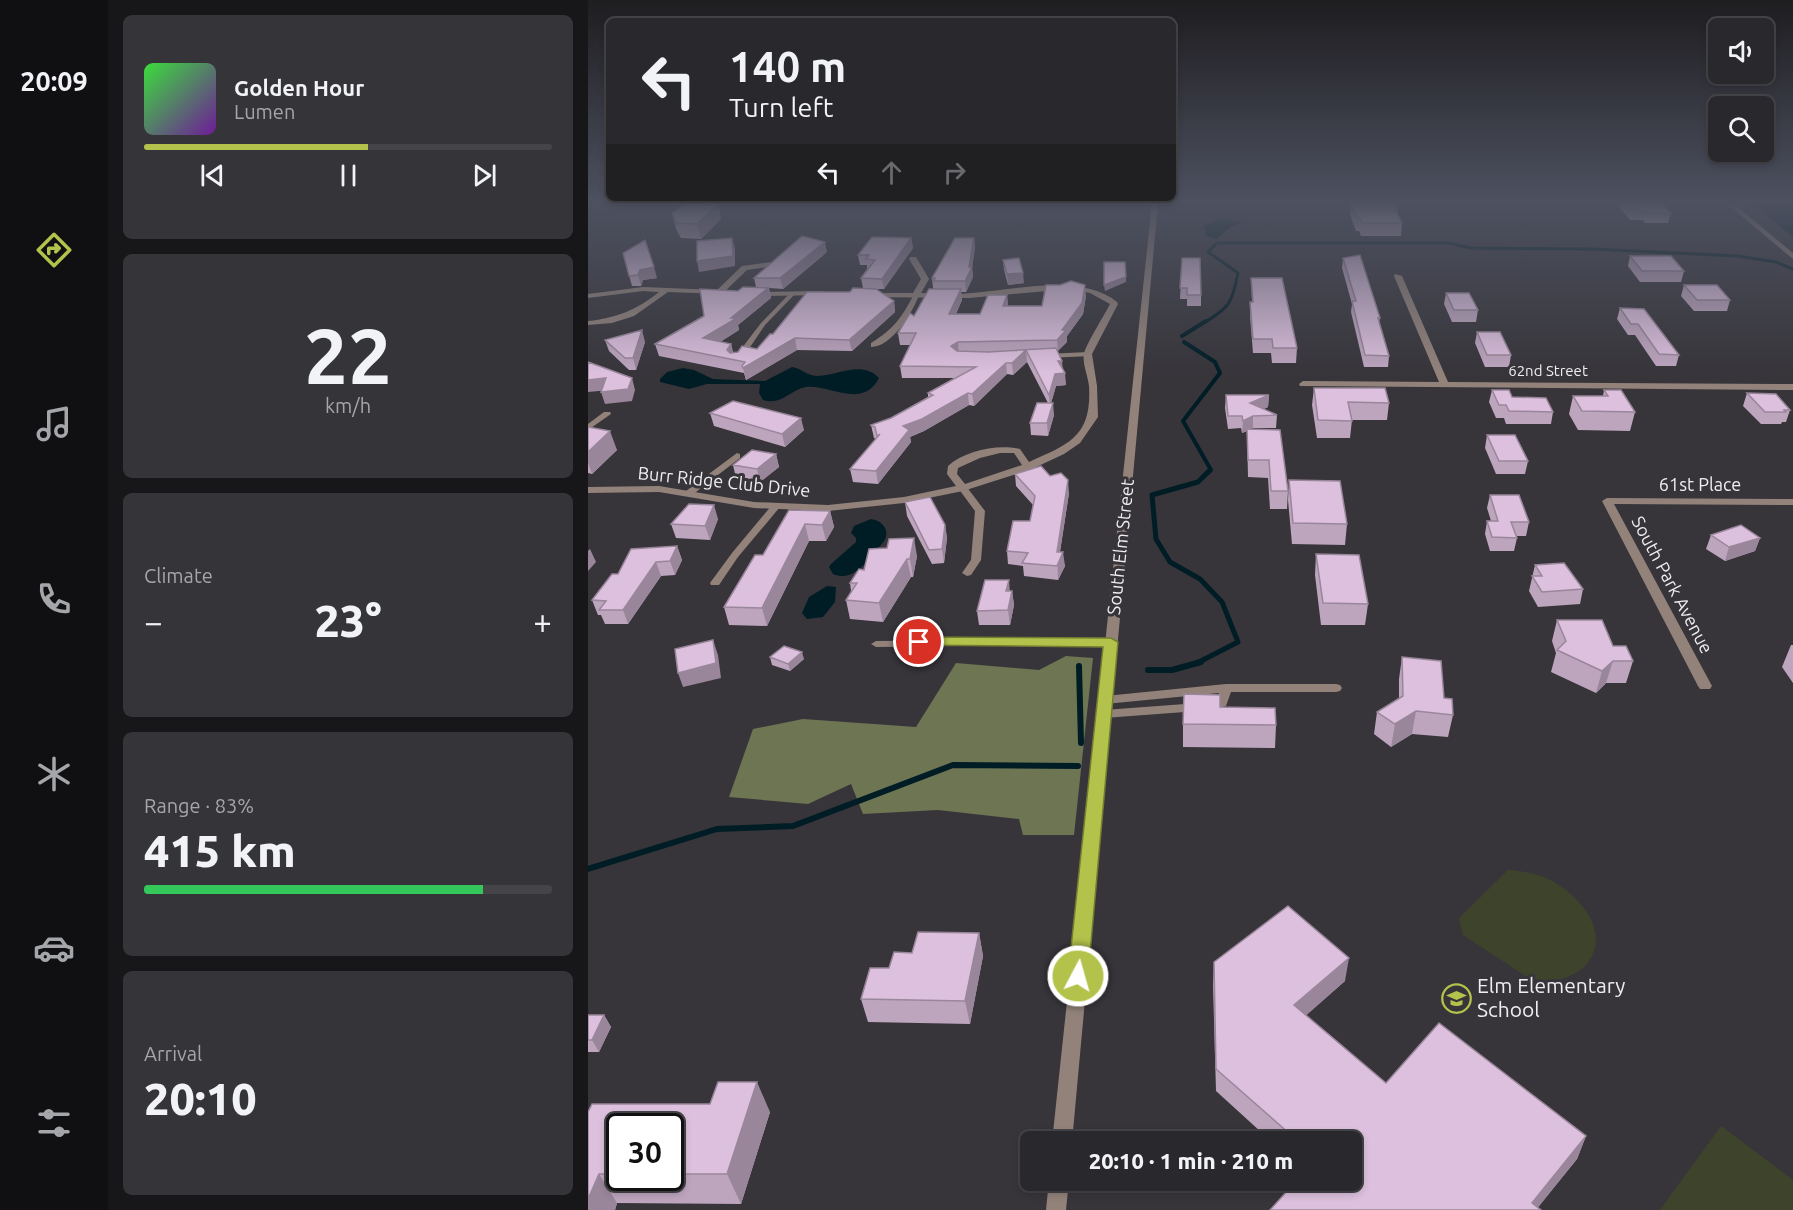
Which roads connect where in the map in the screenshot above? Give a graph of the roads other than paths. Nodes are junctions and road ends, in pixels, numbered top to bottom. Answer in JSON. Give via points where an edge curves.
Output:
{"nodes":[{"id":1,"x":914,"y":259,"type":"dead end"},
{"id":2,"x":1149,"y":259,"type":"edge"},
{"id":3,"x":772,"y":264,"type":"edge"},
{"id":4,"x":1398,"y":276,"type":"dead end"},
{"id":5,"x":668,"y":289,"type":"junction"},
{"id":6,"x":719,"y":292,"type":"junction"},
{"id":7,"x":826,"y":293,"type":"edge"},
{"id":8,"x":793,"y":294,"type":"junction"},
{"id":9,"x":857,"y":294,"type":"edge"},
{"id":10,"x":916,"y":295,"type":"junction"},
{"id":11,"x":588,"y":296,"type":"edge"},
{"id":12,"x":588,"y":323,"type":"edge"},
{"id":13,"x":874,"y":345,"type":"dead end"},
{"id":14,"x":1088,"y":354,"type":"junction"},
{"id":15,"x":1036,"y":357,"type":"edge"},
{"id":16,"x":736,"y":361,"type":"edge"},
{"id":17,"x":1303,"y":384,"type":"dead end"},
{"id":18,"x":1443,"y":384,"type":"junction"},
{"id":19,"x":1793,"y":387,"type":"edge"},
{"id":20,"x":607,"y":414,"type":"dead end"},
{"id":21,"x":588,"y":428,"type":"edge"},
{"id":22,"x":737,"y":456,"type":"dead end"},
{"id":23,"x":1028,"y":467,"type":"junction"},
{"id":24,"x":963,"y":488,"type":"junction"},
{"id":25,"x":588,"y":490,"type":"edge"},
{"id":26,"x":689,"y":493,"type":"junction"},
{"id":27,"x":1607,"y":501,"type":"joint"},
{"id":28,"x":1793,"y":502,"type":"edge"},
{"id":29,"x":775,"y":507,"type":"junction"},
{"id":30,"x":967,"y":573,"type":"dead end"},
{"id":31,"x":715,"y":583,"type":"dead end"},
{"id":32,"x":1111,"y":642,"type":"junction"},
{"id":33,"x":876,"y":644,"type":"dead end"},
{"id":34,"x":1705,"y":686,"type":"dead end"},
{"id":35,"x":1226,"y":688,"type":"junction"},
{"id":36,"x":1336,"y":688,"type":"dead end"},
{"id":37,"x":1105,"y":707,"type":"junction"},
{"id":38,"x":1063,"y":1131,"type":"edge"},
{"id":39,"x":1058,"y":1191,"type":"edge"},
{"id":40,"x":1056,"y":1210,"type":"edge"}],
"edges":[{"from":1,"to":10,"type":"street","via":[[925,279]]},
{"from":2,"to":32,"type":"street","name":"South Elm Street"},
{"from":3,"to":6,"type":"street","via":[[746,268]]},
{"from":4,"to":18,"type":"street"},
{"from":5,"to":6,"type":"street"},
{"from":5,"to":11,"type":"street"},
{"from":5,"to":12,"type":"street","via":[[635,315]]},
{"from":6,"to":8,"type":"street"},
{"from":7,"to":8,"type":"street"},
{"from":8,"to":16,"type":"lane","via":[[763,324]]},
{"from":9,"to":10,"type":"street"},
{"from":10,"to":13,"type":"lane","via":[[896,330]]},
{"from":10,"to":14,"type":"street","via":[[969,296],[1061,288],[1098,294],[1114,304]]},
{"from":14,"to":15,"type":"lane"},
{"from":14,"to":23,"type":"street","name":"Burr Ridge Club Drive","via":[[1093,417],[1077,441]]},
{"from":17,"to":18,"type":"street","name":"62nd Street"},
{"from":18,"to":19,"type":"street","name":"62nd Street"},
{"from":20,"to":21,"type":"lane"},
{"from":22,"to":26,"type":"lane"},
{"from":23,"to":24,"type":"street","name":"Burr Ridge Club Drive"},
{"from":23,"to":24,"type":"street","via":[[1017,451],[978,454],[953,466],[952,474]]},
{"from":24,"to":29,"type":"street","name":"Burr Ridge Club Drive","via":[[869,505]]},
{"from":24,"to":30,"type":"lane","via":[[980,512],[976,560]]},
{"from":25,"to":26,"type":"street","name":"Burr Ridge Club Drive","via":[[659,489]]},
{"from":26,"to":29,"type":"street","name":"Burr Ridge Club Drive"},
{"from":27,"to":28,"type":"street","name":"61st Place"},
{"from":27,"to":34,"type":"street","name":"South Park Avenue"},
{"from":29,"to":31,"type":"lane"},
{"from":32,"to":33,"type":"lane"},
{"from":32,"to":37,"type":"street","name":"South Elm Street"},
{"from":35,"to":36,"type":"lane"},
{"from":35,"to":37,"type":"lane"},
{"from":35,"to":37,"type":"lane","via":[[1222,703],[1212,706]]},
{"from":37,"to":38,"type":"street","name":"South Elm Street"},
{"from":39,"to":40,"type":"street"}]}
